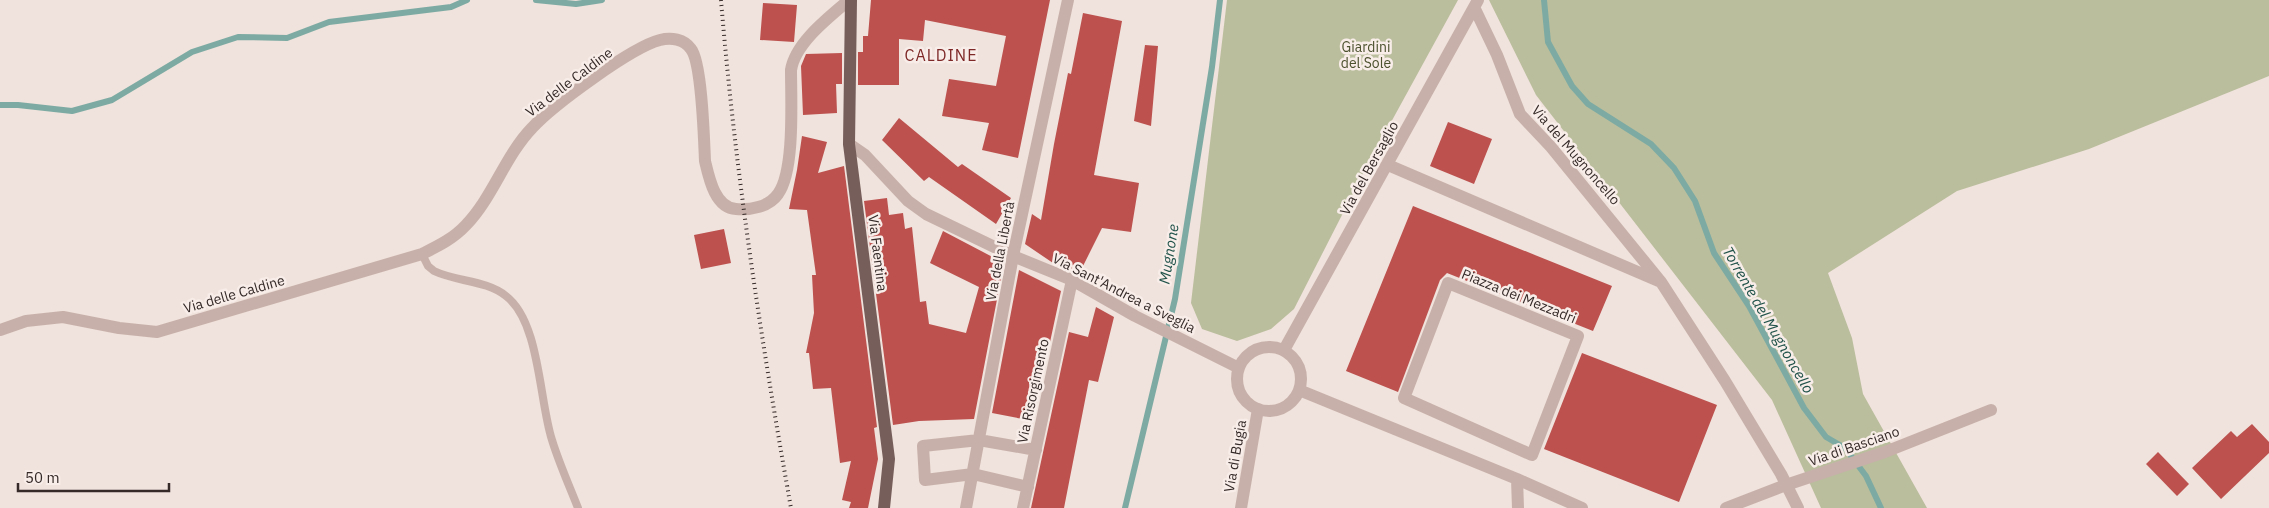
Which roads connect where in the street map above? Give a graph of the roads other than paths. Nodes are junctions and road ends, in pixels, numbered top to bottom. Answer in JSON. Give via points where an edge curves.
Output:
{"nodes":[{"id":1,"x":850,"y":0,"type":"edge"},
{"id":2,"x":1068,"y":0,"type":"edge"},
{"id":3,"x":1476,"y":4,"type":"edge"},
{"id":4,"x":849,"y":144,"type":"junction"},
{"id":5,"x":1388,"y":165,"type":"junction"},
{"id":6,"x":422,"y":254,"type":"junction"},
{"id":7,"x":1013,"y":256,"type":"junction"},
{"id":8,"x":1072,"y":280,"type":"junction"},
{"id":9,"x":1660,"y":282,"type":"junction"},
{"id":10,"x":0,"y":330,"type":"edge"},
{"id":11,"x":1578,"y":336,"type":"joint"},
{"id":12,"x":1284,"y":350,"type":"junction"},
{"id":13,"x":1239,"y":368,"type":"junction"},
{"id":14,"x":1299,"y":390,"type":"junction"},
{"id":15,"x":1258,"y":408,"type":"junction"},
{"id":16,"x":1991,"y":410,"type":"dead end"},
{"id":17,"x":979,"y":440,"type":"junction"},
{"id":18,"x":1036,"y":450,"type":"junction"},
{"id":19,"x":973,"y":474,"type":"junction"},
{"id":20,"x":1517,"y":479,"type":"junction"},
{"id":21,"x":1786,"y":485,"type":"junction"},
{"id":22,"x":1028,"y":487,"type":"junction"},
{"id":23,"x":578,"y":508,"type":"edge"},
{"id":24,"x":884,"y":508,"type":"edge"},
{"id":25,"x":966,"y":508,"type":"edge"},
{"id":26,"x":1023,"y":508,"type":"edge"},
{"id":27,"x":1241,"y":508,"type":"edge"},
{"id":28,"x":1518,"y":508,"type":"edge"},
{"id":29,"x":1582,"y":508,"type":"edge"},
{"id":30,"x":1726,"y":508,"type":"edge"},
{"id":31,"x":1798,"y":508,"type":"edge"}],
"edges":[{"from":1,"to":4,"type":"main road","name":"Via Faentina"},
{"from":1,"to":6,"type":"street","name":"Via delle Caldine","via":[[808,39],[795,56],[788,164],[783,186],[766,204],[734,209],[719,200],[706,162],[696,59],[686,44],[667,38],[649,44],[622,60],[540,120],[524,138],[468,224],[443,244]]},
{"from":2,"to":7,"type":"street","name":"Via della Libertà"},
{"from":3,"to":5,"type":"street","name":"Via del Bersaglio"},
{"from":3,"to":9,"type":"street","name":"Via del Mugnoncello","via":[[1520,114],[1551,146]]},
{"from":4,"to":7,"type":"street","name":"Via Sant'Andrea a Sveglia","via":[[865,155],[908,201],[926,214]]},
{"from":4,"to":24,"type":"main road","name":"Via Faentina","via":[[888,459]]},
{"from":5,"to":9,"type":"street"},
{"from":5,"to":12,"type":"street","name":"Via del Bersaglio"},
{"from":6,"to":10,"type":"street","name":"Via delle Caldine","via":[[157,332],[63,317],[26,321]]},
{"from":6,"to":23,"type":"lane","via":[[434,271],[493,288],[520,311],[528,329],[552,439]]},
{"from":7,"to":8,"type":"street","name":"Via Sant'Andrea a Sveglia"},
{"from":7,"to":17,"type":"street","name":"Via della Libertà"},
{"from":8,"to":13,"type":"street","name":"Via Sant'Andrea a Sveglia"},
{"from":8,"to":18,"type":"street","name":"Via Risorgimento"},
{"from":9,"to":21,"type":"street","name":"Via del Mugnoncello","via":[[1726,381]]},
{"from":11,"to":11,"type":"street","name":"Piazza dei Mezzadri","via":[[1532,455],[1404,398],[1448,283]]},
{"from":12,"to":13,"type":"street","via":[[1271,346],[1260,348],[1245,358]]},
{"from":12,"to":14,"type":"street","via":[[1298,364],[1302,380]]},
{"from":13,"to":15,"type":"street","via":[[1241,394]]},
{"from":14,"to":15,"type":"street","via":[[1286,406],[1276,410]]},
{"from":14,"to":20,"type":"street"},
{"from":15,"to":27,"type":"street","name":"Via di Bugia"},
{"from":16,"to":21,"type":"street","name":"Via di Basciano","via":[[1885,452]]},
{"from":17,"to":18,"type":"street"},
{"from":17,"to":19,"type":"street","name":"Via della Libertà"},
{"from":17,"to":19,"type":"street","via":[[923,446],[925,480]]},
{"from":18,"to":22,"type":"street","name":"Via Risorgimento"},
{"from":19,"to":22,"type":"street"},
{"from":19,"to":25,"type":"street","name":"Via della Libertà"},
{"from":20,"to":28,"type":"street"},
{"from":20,"to":29,"type":"street"},
{"from":21,"to":30,"type":"street","name":"Via di Basciano"},
{"from":21,"to":31,"type":"street","name":"Via del Mugnoncello"},
{"from":22,"to":26,"type":"street","name":"Via Risorgimento"}]}
